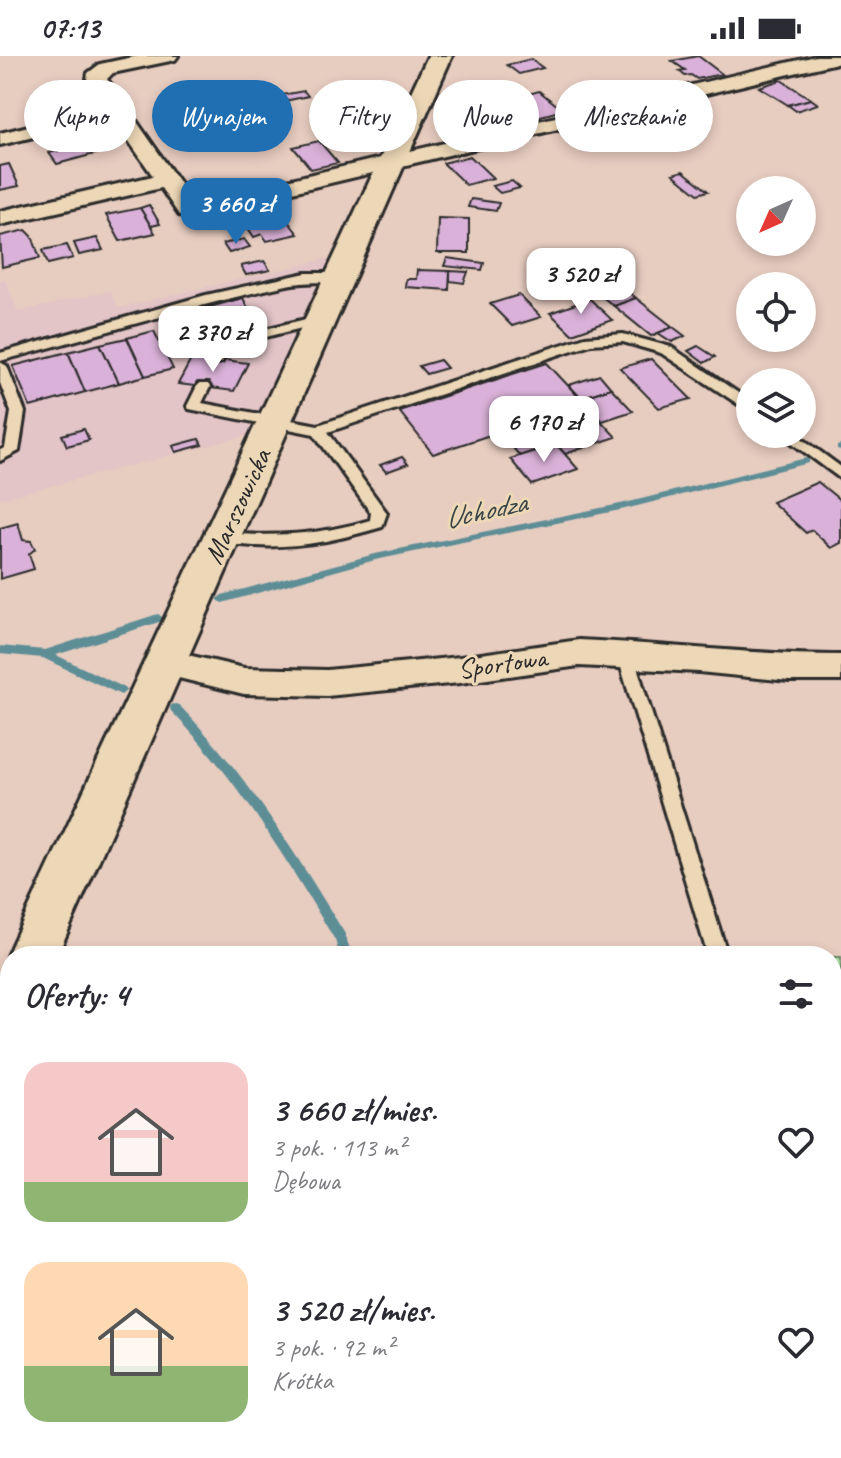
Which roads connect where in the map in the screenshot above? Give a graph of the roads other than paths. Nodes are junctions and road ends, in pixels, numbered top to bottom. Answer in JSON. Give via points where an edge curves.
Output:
{"nodes":[{"id":1,"x":168,"y":56,"type":"edge"},
{"id":2,"x":440,"y":56,"type":"edge"},
{"id":3,"x":837,"y":56,"type":"edge"},
{"id":4,"x":98,"y":80,"type":"edge"},
{"id":5,"x":24,"y":133,"type":"edge"},
{"id":6,"x":136,"y":137,"type":"edge"},
{"id":7,"x":0,"y":139,"type":"edge"},
{"id":8,"x":392,"y":163,"type":"junction"},
{"id":9,"x":166,"y":180,"type":"junction"},
{"id":10,"x":0,"y":218,"type":"edge"},
{"id":11,"x":341,"y":277,"type":"junction"},
{"id":12,"x":319,"y":323,"type":"junction"},
{"id":13,"x":0,"y":357,"type":"edge"},
{"id":14,"x":217,"y":359,"type":"dead end"},
{"id":15,"x":0,"y":366,"type":"edge"},
{"id":16,"x":203,"y":387,"type":"dead end"},
{"id":17,"x":736,"y":398,"type":"edge"},
{"id":18,"x":276,"y":424,"type":"junction"},
{"id":19,"x":319,"y":430,"type":"junction"},
{"id":20,"x":806,"y":448,"type":"edge"},
{"id":21,"x":0,"y":456,"type":"edge"},
{"id":22,"x":841,"y":474,"type":"edge"},
{"id":23,"x":221,"y":538,"type":"junction"},
{"id":24,"x":625,"y":654,"type":"junction"},
{"id":25,"x":166,"y":663,"type":"junction"},
{"id":26,"x":841,"y":668,"type":"edge"},
{"id":27,"x":37,"y":946,"type":"edge"},
{"id":28,"x":715,"y":946,"type":"edge"}],
"edges":[{"from":1,"to":4,"type":"street","via":[[116,65],[98,73]]},
{"from":2,"to":8,"type":"street","name":"Marszowicka"},
{"from":3,"to":8,"type":"street"},
{"from":5,"to":7,"type":"street"},
{"from":6,"to":9,"type":"street"},
{"from":8,"to":9,"type":"street","via":[[187,210]]},
{"from":8,"to":11,"type":"street","name":"Marszowicka"},
{"from":9,"to":10,"type":"street"},
{"from":11,"to":12,"type":"street","name":"Marszowicka"},
{"from":11,"to":13,"type":"lane","via":[[306,277],[210,298]]},
{"from":12,"to":14,"type":"lane","via":[[225,343]]},
{"from":12,"to":18,"type":"street","name":"Marszowicka"},
{"from":15,"to":21,"type":"lane","via":[[18,412],[12,451]]},
{"from":16,"to":18,"type":"lane","via":[[194,406]]},
{"from":17,"to":19,"type":"lane","via":[[666,350],[623,338],[590,340]]},
{"from":18,"to":19,"type":"lane"},
{"from":18,"to":23,"type":"street","name":"Marszowicka"},
{"from":19,"to":23,"type":"lane","via":[[379,513],[377,523],[324,540],[277,544]]},
{"from":20,"to":22,"type":"lane"},
{"from":23,"to":25,"type":"street","name":"Marszowicka"},
{"from":24,"to":25,"type":"street","name":"Sportowa","via":[[579,653],[327,683],[244,681]]},
{"from":24,"to":26,"type":"street","name":"Sportowa"},
{"from":24,"to":28,"type":"lane"},
{"from":25,"to":27,"type":"street","name":"Marszowicka"}]}
